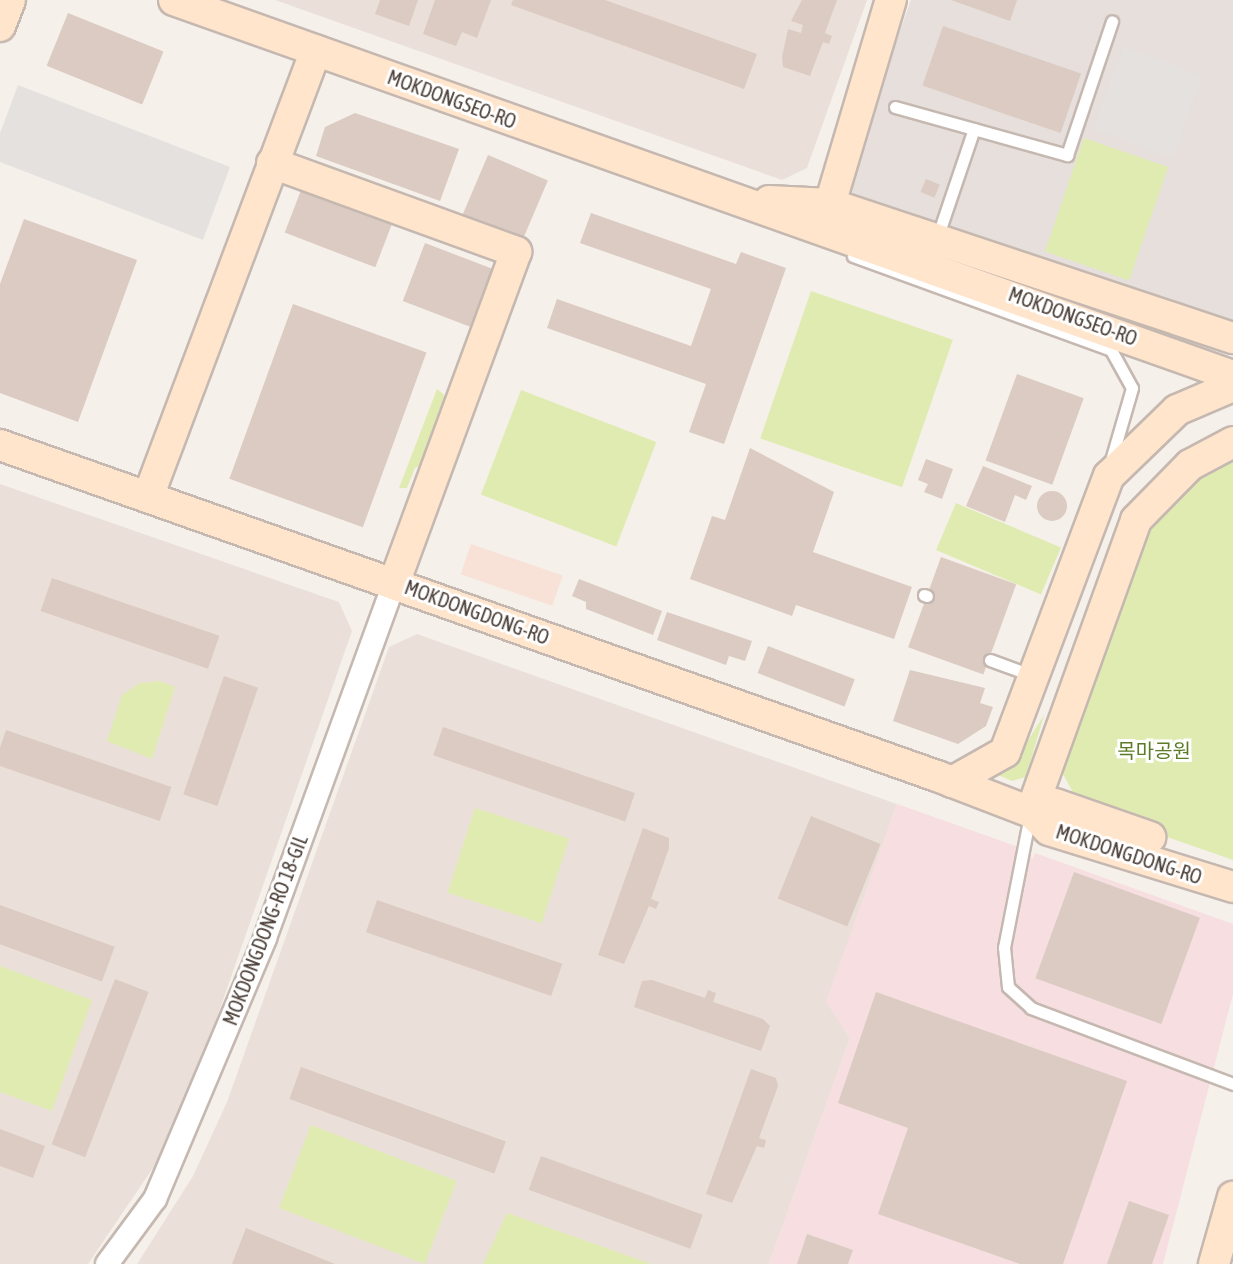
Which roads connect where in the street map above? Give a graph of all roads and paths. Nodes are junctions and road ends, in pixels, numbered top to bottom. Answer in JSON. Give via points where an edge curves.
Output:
{"nodes":[{"id":1,"x":10,"y":0,"type":"edge"},
{"id":2,"x":174,"y":0,"type":"edge"},
{"id":3,"x":891,"y":0,"type":"edge"},
{"id":4,"x":1112,"y":21,"type":"dead end"},
{"id":5,"x":0,"y":26,"type":"edge"},
{"id":6,"x":316,"y":51,"type":"junction"},
{"id":7,"x":895,"y":107,"type":"dead end"},
{"id":8,"x":974,"y":129,"type":"junction"},
{"id":9,"x":272,"y":163,"type":"junction"},
{"id":10,"x":820,"y":214,"type":"junction"},
{"id":11,"x":936,"y":242,"type":"junction"},
{"id":12,"x":1231,"y":340,"type":"edge"},
{"id":13,"x":1231,"y":385,"type":"edge"},
{"id":14,"x":1233,"y":442,"type":"edge"},
{"id":15,"x":0,"y":445,"type":"edge"},
{"id":16,"x":1109,"y":476,"type":"junction"},
{"id":17,"x":148,"y":497,"type":"junction"},
{"id":18,"x":394,"y":583,"type":"junction"},
{"id":19,"x":990,"y":660,"type":"dead end"},
{"id":20,"x":1035,"y":677,"type":"junction"},
{"id":21,"x":952,"y":782,"type":"junction"},
{"id":22,"x":1031,"y":812,"type":"junction"},
{"id":23,"x":1233,"y":867,"type":"edge"},
{"id":24,"x":1233,"y":887,"type":"edge"},
{"id":25,"x":1233,"y":1084,"type":"edge"},
{"id":26,"x":1233,"y":1197,"type":"edge"},
{"id":27,"x":107,"y":1264,"type":"edge"},
{"id":28,"x":1214,"y":1264,"type":"edge"}],
"edges":[{"from":1,"to":5,"type":"main road"},
{"from":2,"to":6,"type":"main road","name":"MOKDONGSEO-RO"},
{"from":3,"to":10,"type":"main road"},
{"from":4,"to":8,"type":"lane","via":[[1067,155]]},
{"from":6,"to":9,"type":"main road"},
{"from":6,"to":10,"type":"main road","name":"MOKDONGSEO-RO","via":[[731,199]]},
{"from":7,"to":8,"type":"lane"},
{"from":8,"to":11,"type":"lane"},
{"from":9,"to":17,"type":"main road"},
{"from":9,"to":18,"type":"main road","via":[[516,252]]},
{"from":10,"to":11,"type":"main road","name":"MOKDONGSEO-RO"},
{"from":10,"to":13,"type":"main road","name":"MOKDONGSEO-RO","via":[[906,256]]},
{"from":10,"to":16,"type":"lane","via":[[854,257],[1111,350],[1132,388],[1110,452]]},
{"from":11,"to":12,"type":"main road","name":"MOKDONGSEO-RO"},
{"from":13,"to":16,"type":"main road","via":[[1177,410]]},
{"from":14,"to":22,"type":"main road","via":[[1190,465],[1136,520]]},
{"from":15,"to":17,"type":"main road","name":"MOKDONGDONG-RO"},
{"from":16,"to":20,"type":"main road"},
{"from":17,"to":18,"type":"main road","name":"MOKDONGDONG-RO"},
{"from":18,"to":21,"type":"main road","name":"MOKDONGDONG-RO"},
{"from":18,"to":27,"type":"street","name":"MOKDONGDONG-RO 18-GIL","via":[[235,1008],[155,1199]]},
{"from":19,"to":20,"type":"lane"},
{"from":20,"to":21,"type":"main road","via":[[1005,752]]},
{"from":21,"to":22,"type":"main road","name":"MOKDONGDONG-RO"},
{"from":22,"to":23,"type":"main road","name":"MOKDONGDONG-RO","via":[[1055,804]]},
{"from":22,"to":24,"type":"main road","name":"MOKDONGDONG-RO","via":[[1049,830]]},
{"from":22,"to":25,"type":"lane","via":[[1004,947],[1008,987],[1031,1008]]},
{"from":26,"to":28,"type":"main road"}]}
